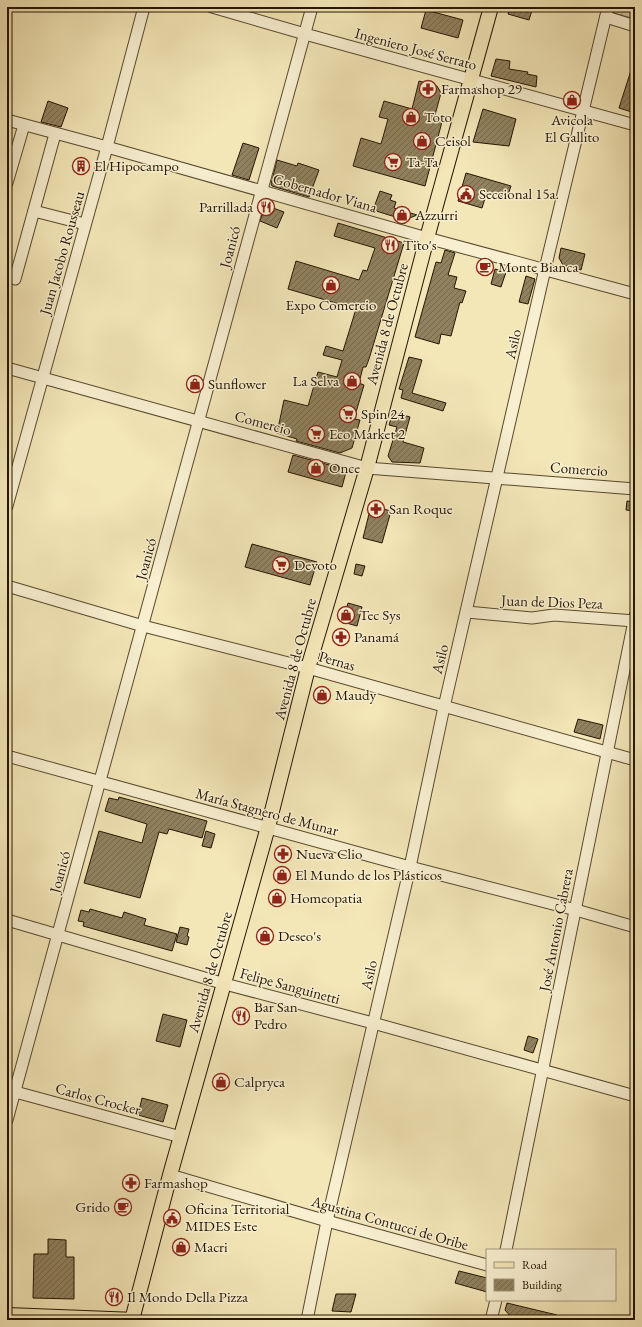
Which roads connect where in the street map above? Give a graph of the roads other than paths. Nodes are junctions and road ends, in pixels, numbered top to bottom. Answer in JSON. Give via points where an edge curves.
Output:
{"nodes":[{"id":1,"x":144,"y":7,"type":"edge"},
{"id":2,"x":212,"y":7,"type":"edge"},
{"id":3,"x":312,"y":7,"type":"edge"},
{"id":4,"x":491,"y":7,"type":"edge"},
{"id":5,"x":607,"y":12,"type":"edge"},
{"id":6,"x":635,"y":26,"type":"edge"},
{"id":7,"x":305,"y":34,"type":"junction"},
{"id":8,"x":471,"y":80,"type":"junction"},
{"id":9,"x":584,"y":111,"type":"junction"},
{"id":10,"x":7,"y":120,"type":"edge"},
{"id":11,"x":24,"y":125,"type":"junction"},
{"id":12,"x":635,"y":125,"type":"edge"},
{"id":13,"x":54,"y":134,"type":"junction"},
{"id":14,"x":108,"y":147,"type":"junction"},
{"id":15,"x":7,"y":183,"type":"edge"},
{"id":16,"x":261,"y":191,"type":"junction"},
{"id":17,"x":34,"y":211,"type":"junction"},
{"id":18,"x":85,"y":224,"type":"junction"},
{"id":19,"x":427,"y":238,"type":"junction"},
{"id":20,"x":545,"y":269,"type":"junction"},
{"id":21,"x":15,"y":279,"type":"dead end"},
{"id":22,"x":635,"y":294,"type":"edge"},
{"id":23,"x":7,"y":368,"type":"edge"},
{"id":24,"x":42,"y":378,"type":"junction"},
{"id":25,"x":199,"y":421,"type":"junction"},
{"id":26,"x":367,"y":468,"type":"junction"},
{"id":27,"x":498,"y":478,"type":"junction"},
{"id":28,"x":635,"y":489,"type":"edge"},
{"id":29,"x":7,"y":506,"type":"edge"},
{"id":30,"x":7,"y":586,"type":"edge"},
{"id":31,"x":467,"y":612,"type":"junction"},
{"id":32,"x":635,"y":620,"type":"edge"},
{"id":33,"x":143,"y":626,"type":"junction"},
{"id":34,"x":308,"y":668,"type":"junction"},
{"id":35,"x":444,"y":707,"type":"junction"},
{"id":36,"x":607,"y":752,"type":"junction"},
{"id":37,"x":7,"y":756,"type":"edge"},
{"id":38,"x":635,"y":760,"type":"edge"},
{"id":39,"x":101,"y":782,"type":"junction"},
{"id":40,"x":268,"y":827,"type":"junction"},
{"id":41,"x":410,"y":867,"type":"junction"},
{"id":42,"x":576,"y":910,"type":"junction"},
{"id":43,"x":7,"y":920,"type":"edge"},
{"id":44,"x":635,"y":927,"type":"edge"},
{"id":45,"x":58,"y":935,"type":"junction"},
{"id":46,"x":225,"y":984,"type":"junction"},
{"id":47,"x":373,"y":1023,"type":"junction"},
{"id":48,"x":543,"y":1070,"type":"junction"},
{"id":49,"x":11,"y":1091,"type":"edge"},
{"id":50,"x":635,"y":1096,"type":"edge"},
{"id":51,"x":7,"y":1120,"type":"edge"},
{"id":52,"x":181,"y":1137,"type":"junction"},
{"id":53,"x":170,"y":1175,"type":"junction"},
{"id":54,"x":327,"y":1221,"type":"junction"},
{"id":55,"x":506,"y":1249,"type":"edge"},
{"id":56,"x":486,"y":1265,"type":"edge"},
{"id":57,"x":496,"y":1301,"type":"edge"},
{"id":58,"x":7,"y":1315,"type":"edge"},
{"id":59,"x":63,"y":1319,"type":"edge"},
{"id":60,"x":132,"y":1320,"type":"edge"},
{"id":61,"x":136,"y":1320,"type":"edge"},
{"id":62,"x":306,"y":1320,"type":"edge"},
{"id":63,"x":491,"y":1320,"type":"edge"}],
"edges":[{"from":1,"to":14,"type":"street","name":"Juan Jacobo Rousseau"},
{"from":2,"to":7,"type":"street","name":"Ingeniero José Serrato"},
{"from":3,"to":7,"type":"street","name":"Joanicó"},
{"from":4,"to":8,"type":"main road","name":"Avenida 8 de Octubre"},
{"from":5,"to":6,"type":"street"},
{"from":5,"to":9,"type":"street","name":"Asilo"},
{"from":7,"to":8,"type":"street","name":"Ingeniero José Serrato"},
{"from":7,"to":16,"type":"street","name":"Joanicó"},
{"from":8,"to":9,"type":"street","name":"Ingeniero José Serrato"},
{"from":8,"to":19,"type":"main road","name":"Avenida 8 de Octubre"},
{"from":9,"to":12,"type":"street","name":"Ingeniero José Serrato"},
{"from":9,"to":20,"type":"street","name":"Asilo"},
{"from":10,"to":11,"type":"street","name":"Gobernador Viana"},
{"from":11,"to":13,"type":"street","name":"Gobernador Viana"},
{"from":11,"to":15,"type":"street"},
{"from":13,"to":14,"type":"street","name":"Gobernador Viana"},
{"from":13,"to":17,"type":"street"},
{"from":14,"to":16,"type":"street","name":"Gobernador Viana"},
{"from":14,"to":18,"type":"street","name":"Juan Jacobo Rousseau"},
{"from":16,"to":19,"type":"street","name":"Gobernador Viana"},
{"from":16,"to":25,"type":"street","name":"Joanicó"},
{"from":17,"to":18,"type":"street"},
{"from":17,"to":21,"type":"street"},
{"from":18,"to":24,"type":"street","name":"Juan Jacobo Rousseau"},
{"from":19,"to":20,"type":"street","name":"Gobernador Viana"},
{"from":19,"to":26,"type":"main road","name":"Avenida 8 de Octubre"},
{"from":20,"to":22,"type":"street","name":"Gobernador Viana"},
{"from":20,"to":27,"type":"street","name":"Asilo"},
{"from":23,"to":24,"type":"street","name":"Comercio"},
{"from":24,"to":25,"type":"street","name":"Comercio"},
{"from":24,"to":29,"type":"street","name":"Juan Jacobo Rousseau"},
{"from":25,"to":26,"type":"street","name":"Comercio"},
{"from":25,"to":33,"type":"street","name":"Joanicó"},
{"from":26,"to":27,"type":"street","name":"Comercio"},
{"from":26,"to":34,"type":"main road","name":"Avenida 8 de Octubre"},
{"from":27,"to":28,"type":"street","name":"Comercio"},
{"from":27,"to":31,"type":"street","name":"Asilo"},
{"from":30,"to":33,"type":"street","name":"Pernas"},
{"from":31,"to":32,"type":"street","name":"Juan de Dios Peza","via":[[532,618],[554,615]]},
{"from":31,"to":35,"type":"street","name":"Asilo"},
{"from":32,"to":36,"type":"street","name":"José Antonio Cabrera"},
{"from":33,"to":34,"type":"street","name":"Pernas"},
{"from":33,"to":39,"type":"street","name":"Joanicó"},
{"from":34,"to":35,"type":"street","name":"Pernas"},
{"from":34,"to":40,"type":"main road","name":"Avenida 8 de Octubre"},
{"from":35,"to":36,"type":"street","name":"Pernas"},
{"from":35,"to":41,"type":"street","name":"Asilo"},
{"from":36,"to":38,"type":"street","name":"Pernas"},
{"from":36,"to":42,"type":"street","name":"José Antonio Cabrera"},
{"from":37,"to":39,"type":"street","name":"María Stagnero de Munar"},
{"from":39,"to":40,"type":"street","name":"María Stagnero de Munar"},
{"from":39,"to":45,"type":"street","name":"Joanicó"},
{"from":40,"to":41,"type":"street","name":"María Stagnero de Munar"},
{"from":40,"to":46,"type":"main road","name":"Avenida 8 de Octubre"},
{"from":41,"to":42,"type":"street","name":"María Stagnero de Munar"},
{"from":41,"to":47,"type":"street","name":"Asilo"},
{"from":42,"to":44,"type":"street","name":"María Stagnero de Munar"},
{"from":42,"to":48,"type":"street","name":"José Antonio Cabrera"},
{"from":43,"to":45,"type":"street","name":"Felipe Sanguinetti"},
{"from":45,"to":46,"type":"street","name":"Felipe Sanguinetti"},
{"from":45,"to":49,"type":"street","name":"Joanicó"},
{"from":46,"to":47,"type":"street","name":"Felipe Sanguinetti"},
{"from":46,"to":52,"type":"main road","name":"Avenida 8 de Octubre"},
{"from":47,"to":48,"type":"street","name":"Felipe Sanguinetti"},
{"from":47,"to":54,"type":"street","name":"Asilo"},
{"from":48,"to":50,"type":"street","name":"Felipe Sanguinetti"},
{"from":48,"to":55,"type":"street","name":"José Antonio Cabrera"},
{"from":49,"to":51,"type":"street","name":"Joanicó"},
{"from":49,"to":52,"type":"street","name":"Carlos Crocker"},
{"from":52,"to":53,"type":"main road","name":"Avenida 8 de Octubre"},
{"from":53,"to":54,"type":"street","name":"Agustina Contucci de Oribe"},
{"from":53,"to":60,"type":"main road","name":"Avenida 8 de Octubre"},
{"from":54,"to":56,"type":"street","name":"Agustina Contucci de Oribe"},
{"from":54,"to":62,"type":"street","name":"Asilo"},
{"from":57,"to":63,"type":"street"},
{"from":58,"to":59,"type":"main road"},
{"from":59,"to":60,"type":"main road"},
{"from":60,"to":61,"type":"main road"}]}
